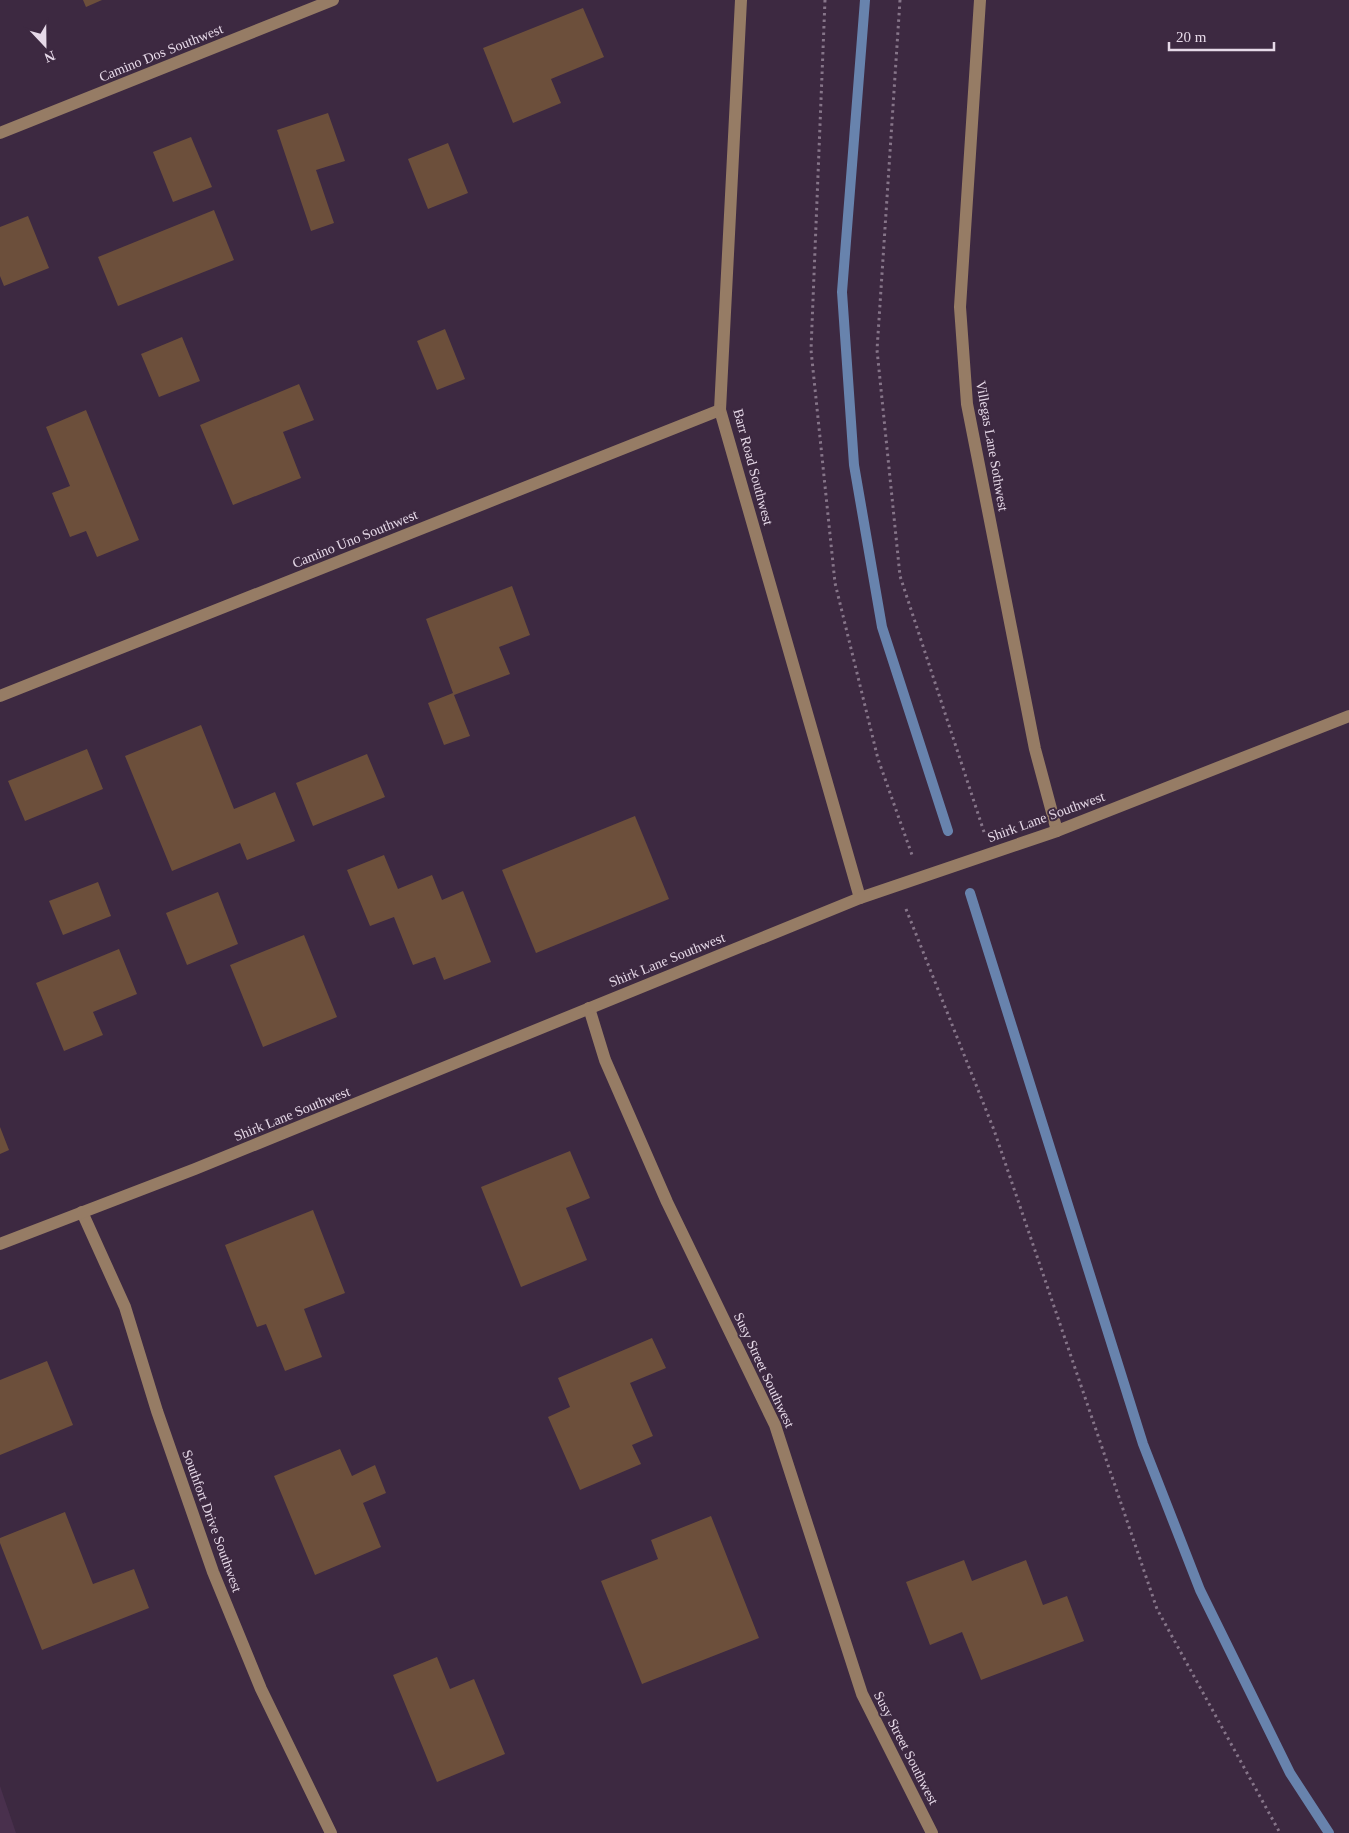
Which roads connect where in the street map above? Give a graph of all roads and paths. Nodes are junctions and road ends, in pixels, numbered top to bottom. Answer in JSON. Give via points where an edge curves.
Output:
{"nodes":[{"id":1,"x":333,"y":0,"type":"edge"},
{"id":2,"x":741,"y":0,"type":"edge"},
{"id":3,"x":825,"y":0,"type":"edge"},
{"id":4,"x":900,"y":0,"type":"edge"},
{"id":5,"x":980,"y":0,"type":"edge"},
{"id":6,"x":0,"y":133,"type":"edge"},
{"id":7,"x":720,"y":410,"type":"junction"},
{"id":8,"x":0,"y":696,"type":"edge"},
{"id":9,"x":1349,"y":716,"type":"edge"},
{"id":10,"x":1057,"y":831,"type":"junction"},
{"id":11,"x":991,"y":854,"type":"junction"},
{"id":12,"x":920,"y":877,"type":"junction"},
{"id":13,"x":896,"y":886,"type":"junction"},
{"id":14,"x":860,"y":898,"type":"junction"},
{"id":15,"x":589,"y":1008,"type":"junction"},
{"id":16,"x":82,"y":1212,"type":"junction"},
{"id":17,"x":0,"y":1244,"type":"edge"},
{"id":18,"x":331,"y":1833,"type":"edge"},
{"id":19,"x":932,"y":1833,"type":"edge"},
{"id":20,"x":1280,"y":1833,"type":"edge"}],
"edges":[{"from":1,"to":6,"type":"street","name":"Camino Dos Southwest"},
{"from":2,"to":7,"type":"street","name":"Barr Road Southwest"},
{"from":3,"to":12,"type":"path","via":[[811,350],[835,583],[878,759]]},
{"from":4,"to":11,"type":"path","via":[[877,350],[900,576]]},
{"from":5,"to":10,"type":"street","name":"Villegas Lane Sothwest","via":[[960,307],[967,404],[1035,749]]},
{"from":7,"to":8,"type":"street","name":"Camino Uno Southwest"},
{"from":7,"to":14,"type":"street","name":"Barr Road Southwest"},
{"from":9,"to":10,"type":"street","name":"Shirk Lane Southwest"},
{"from":10,"to":11,"type":"street","name":"Shirk Lane Southwest"},
{"from":11,"to":12,"type":"street","name":"Shirk Lane Southwest"},
{"from":12,"to":13,"type":"street","name":"Shirk Lane Southwest"},
{"from":13,"to":14,"type":"street","name":"Shirk Lane Southwest"},
{"from":13,"to":20,"type":"path","via":[[994,1130],[1157,1610]]},
{"from":14,"to":15,"type":"street","name":"Shirk Lane Southwest"},
{"from":15,"to":16,"type":"street","name":"Shirk Lane Southwest","via":[[195,1170]]},
{"from":15,"to":19,"type":"street","name":"Susy Street Southwest","via":[[605,1060],[667,1202],[775,1425],[862,1694]]},
{"from":16,"to":17,"type":"street","name":"Shirk Lane Southwest"},
{"from":16,"to":18,"type":"street","name":"Southfort Drive Southwest","via":[[124,1307],[217,1581],[261,1689]]}]}
